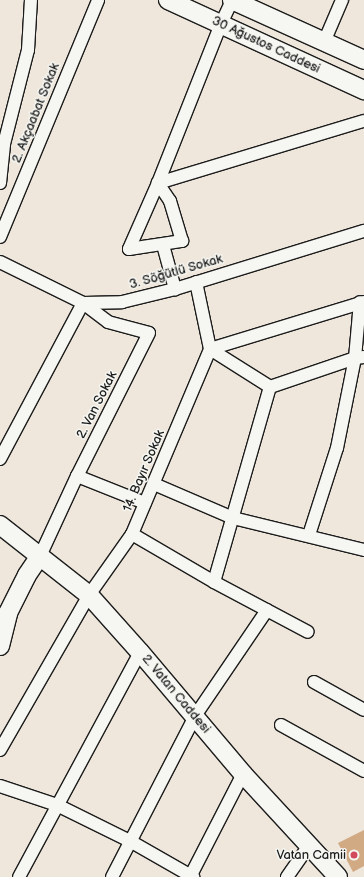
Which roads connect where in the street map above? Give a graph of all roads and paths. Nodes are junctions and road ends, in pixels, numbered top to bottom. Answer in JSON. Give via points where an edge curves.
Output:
{"nodes":[{"id":1,"x":31,"y":0,"type":"edge"},
{"id":2,"x":98,"y":0,"type":"edge"},
{"id":3,"x":168,"y":0,"type":"edge"},
{"id":4,"x":232,"y":0,"type":"edge"},
{"id":5,"x":342,"y":0,"type":"edge"},
{"id":6,"x":221,"y":24,"type":"junction"},
{"id":7,"x":324,"y":42,"type":"junction"},
{"id":8,"x":364,"y":60,"type":"edge"},
{"id":9,"x":364,"y":90,"type":"edge"},
{"id":10,"x":364,"y":121,"type":"edge"},
{"id":11,"x":0,"y":183,"type":"edge"},
{"id":12,"x":158,"y":183,"type":"junction"},
{"id":13,"x":364,"y":230,"type":"edge"},
{"id":14,"x":0,"y":238,"type":"edge"},
{"id":15,"x":163,"y":245,"type":"junction"},
{"id":16,"x":0,"y":262,"type":"edge"},
{"id":17,"x":196,"y":282,"type":"junction"},
{"id":18,"x":175,"y":289,"type":"junction"},
{"id":19,"x":362,"y":302,"type":"edge"},
{"id":20,"x":83,"y":303,"type":"junction"},
{"id":21,"x":210,"y":349,"type":"junction"},
{"id":22,"x":360,"y":358,"type":"edge"},
{"id":23,"x":270,"y":387,"type":"junction"},
{"id":24,"x":0,"y":459,"type":"edge"},
{"id":25,"x":77,"y":476,"type":"junction"},
{"id":26,"x":154,"y":484,"type":"junction"},
{"id":27,"x":145,"y":502,"type":"junction"},
{"id":28,"x":233,"y":518,"type":"junction"},
{"id":29,"x":0,"y":525,"type":"edge"},
{"id":30,"x":132,"y":534,"type":"junction"},
{"id":31,"x":309,"y":535,"type":"junction"},
{"id":32,"x":364,"y":550,"type":"edge"},
{"id":33,"x":40,"y":556,"type":"junction"},
{"id":34,"x":214,"y":582,"type":"junction"},
{"id":35,"x":89,"y":595,"type":"junction"},
{"id":36,"x":267,"y":610,"type":"junction"},
{"id":37,"x":308,"y":632,"type":"dead end"},
{"id":38,"x":0,"y":646,"type":"edge"},
{"id":39,"x":140,"y":652,"type":"junction"},
{"id":40,"x":314,"y":682,"type":"dead end"},
{"id":41,"x":364,"y":710,"type":"edge"},
{"id":42,"x":195,"y":716,"type":"junction"},
{"id":43,"x":281,"y":725,"type":"dead end"},
{"id":44,"x":0,"y":750,"type":"edge"},
{"id":45,"x":364,"y":770,"type":"edge"},
{"id":46,"x":244,"y":774,"type":"junction"},
{"id":47,"x":0,"y":786,"type":"edge"},
{"id":48,"x":57,"y":805,"type":"junction"},
{"id":49,"x":130,"y":842,"type":"junction"},
{"id":50,"x":310,"y":844,"type":"junction"},
{"id":51,"x":19,"y":877,"type":"edge"},
{"id":52,"x":112,"y":877,"type":"edge"},
{"id":53,"x":191,"y":877,"type":"edge"},
{"id":54,"x":288,"y":877,"type":"edge"},
{"id":55,"x":338,"y":877,"type":"edge"}],
"edges":[{"from":1,"to":11,"type":"street","via":[[28,50],[4,144]]},
{"from":2,"to":14,"type":"street","name":"2. Akçaabat Sokak"},
{"from":3,"to":6,"type":"main road","name":"30 Ağustos Caddesi"},
{"from":4,"to":6,"type":"street"},
{"from":4,"to":7,"type":"main road","name":"30 Ağustos Caddesi"},
{"from":5,"to":7,"type":"street"},
{"from":6,"to":9,"type":"main road","name":"30 Ağustos Caddesi"},
{"from":6,"to":12,"type":"street"},
{"from":7,"to":8,"type":"main road","name":"30 Ağustos Caddesi"},
{"from":10,"to":12,"type":"street"},
{"from":12,"to":15,"type":"street","via":[[170,201],[182,241]]},
{"from":12,"to":15,"type":"street","via":[[129,249]]},
{"from":13,"to":17,"type":"street","name":"3. Söğütlü Sokak"},
{"from":15,"to":18,"type":"street"},
{"from":16,"to":20,"type":"street","name":"3. Söğütlü Sokak"},
{"from":17,"to":18,"type":"street","name":"3. Söğütlü Sokak"},
{"from":17,"to":21,"type":"street"},
{"from":18,"to":20,"type":"street","name":"3. Söğütlü Sokak","via":[[122,302]]},
{"from":19,"to":21,"type":"street"},
{"from":19,"to":22,"type":"street"},
{"from":20,"to":24,"type":"street"},
{"from":20,"to":25,"type":"street","name":"2. Van Sokak","via":[[108,322],[149,333]]},
{"from":21,"to":23,"type":"street"},
{"from":21,"to":26,"type":"street","name":"14. Bayır Sokak"},
{"from":22,"to":23,"type":"street"},
{"from":22,"to":31,"type":"street","via":[[338,448]]},
{"from":23,"to":28,"type":"street"},
{"from":25,"to":27,"type":"street"},
{"from":25,"to":33,"type":"street","name":"2. Van Sokak"},
{"from":26,"to":27,"type":"street","name":"14. Bayır Sokak"},
{"from":26,"to":28,"type":"street"},
{"from":27,"to":30,"type":"street","name":"14. Bayır Sokak"},
{"from":28,"to":31,"type":"street"},
{"from":28,"to":34,"type":"street"},
{"from":29,"to":33,"type":"main road","name":"2. Vatan Caddesi"},
{"from":30,"to":34,"type":"street"},
{"from":30,"to":35,"type":"street","name":"14. Bayır Sokak"},
{"from":31,"to":32,"type":"street"},
{"from":33,"to":35,"type":"main road","name":"2. Vatan Caddesi"},
{"from":33,"to":38,"type":"main road","via":[[27,575],[8,613]]},
{"from":34,"to":36,"type":"street"},
{"from":35,"to":39,"type":"main road","name":"2. Vatan Caddesi"},
{"from":35,"to":44,"type":"street","name":"14. Bayır Sokak"},
{"from":36,"to":37,"type":"street"},
{"from":36,"to":42,"type":"street"},
{"from":39,"to":42,"type":"main road","name":"2. Vatan Caddesi"},
{"from":39,"to":48,"type":"street"},
{"from":40,"to":41,"type":"street"},
{"from":42,"to":46,"type":"main road","name":"2. Vatan Caddesi"},
{"from":42,"to":49,"type":"street"},
{"from":43,"to":45,"type":"street"},
{"from":46,"to":50,"type":"main road","name":"2. Vatan Caddesi"},
{"from":46,"to":53,"type":"street"},
{"from":47,"to":48,"type":"street"},
{"from":48,"to":49,"type":"street"},
{"from":48,"to":51,"type":"street"},
{"from":49,"to":52,"type":"street"},
{"from":49,"to":53,"type":"street"},
{"from":50,"to":54,"type":"street"},
{"from":50,"to":55,"type":"main road","name":"2. Vatan Caddesi"}]}
